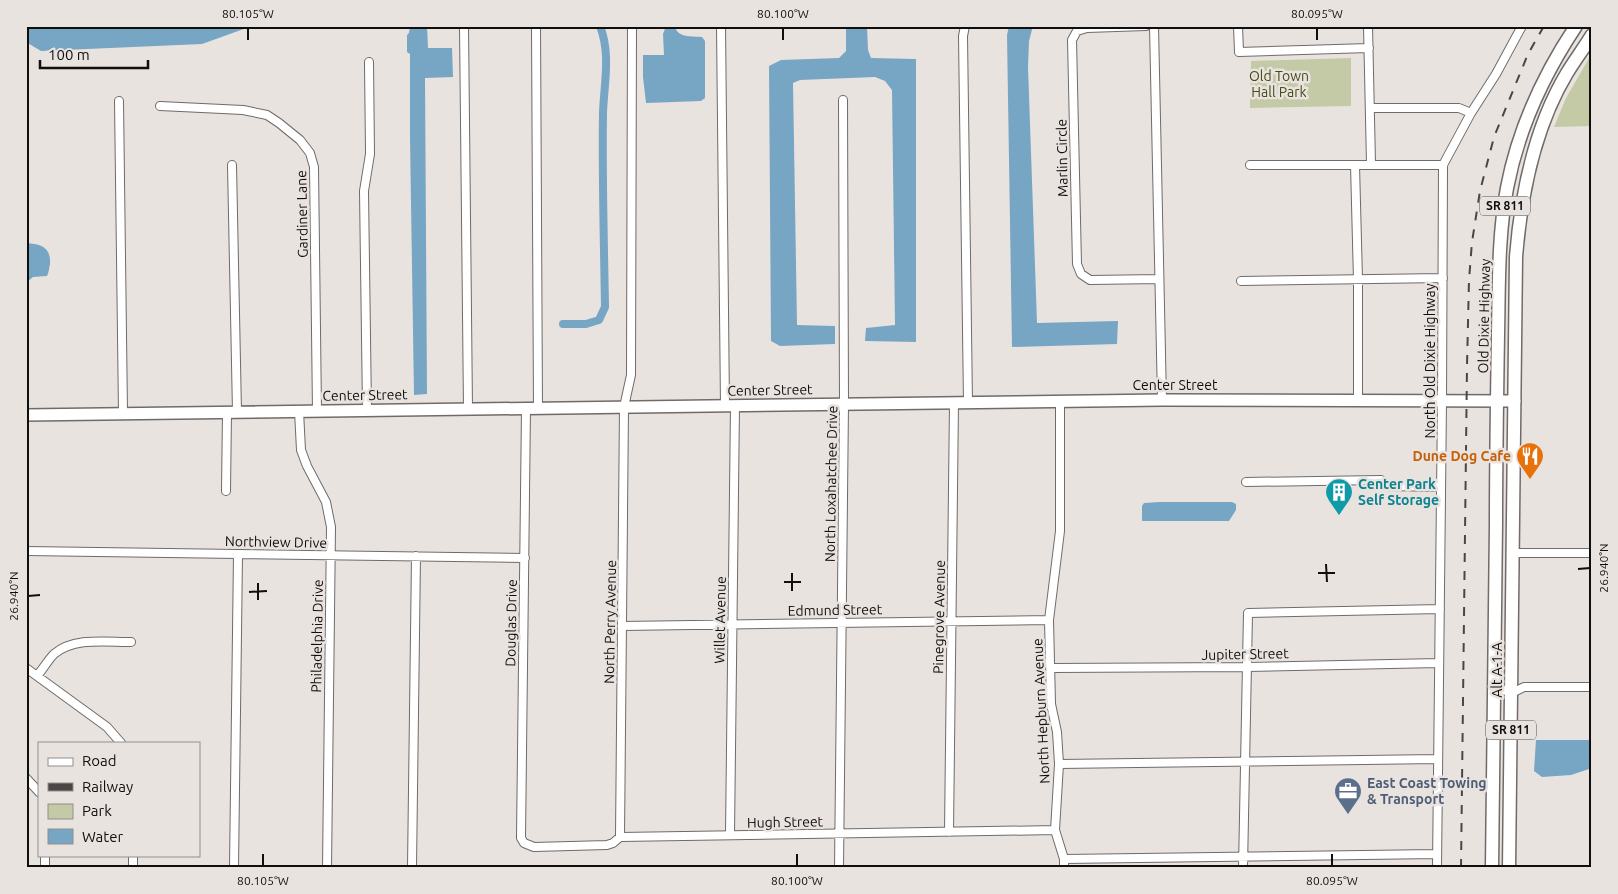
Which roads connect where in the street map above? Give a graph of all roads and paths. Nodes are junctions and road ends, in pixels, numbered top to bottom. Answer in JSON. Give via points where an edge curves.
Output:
{"nodes":[{"id":1,"x":464,"y":26,"type":"edge"},
{"id":2,"x":536,"y":26,"type":"edge"},
{"id":3,"x":632,"y":26,"type":"edge"},
{"id":4,"x":721,"y":26,"type":"edge"},
{"id":5,"x":965,"y":26,"type":"edge"},
{"id":6,"x":1146,"y":26,"type":"edge"},
{"id":7,"x":1154,"y":26,"type":"edge"},
{"id":8,"x":1238,"y":26,"type":"edge"},
{"id":9,"x":1368,"y":26,"type":"edge"},
{"id":10,"x":1522,"y":26,"type":"edge"},
{"id":11,"x":1576,"y":26,"type":"edge"},
{"id":12,"x":1592,"y":35,"type":"edge"},
{"id":13,"x":1368,"y":48,"type":"junction"},
{"id":14,"x":368,"y":62,"type":"dead end"},
{"id":15,"x":119,"y":100,"type":"dead end"},
{"id":16,"x":843,"y":100,"type":"dead end"},
{"id":17,"x":160,"y":106,"type":"dead end"},
{"id":18,"x":1370,"y":108,"type":"junction"},
{"id":19,"x":1471,"y":113,"type":"junction"},
{"id":20,"x":1371,"y":164,"type":"junction"},
{"id":21,"x":1443,"y":164,"type":"junction"},
{"id":22,"x":1250,"y":165,"type":"dead end"},
{"id":23,"x":1355,"y":165,"type":"junction"},
{"id":24,"x":232,"y":166,"type":"dead end"},
{"id":25,"x":1443,"y":278,"type":"junction"},
{"id":26,"x":1159,"y":279,"type":"junction"},
{"id":27,"x":1241,"y":280,"type":"dead end"},
{"id":28,"x":1358,"y":280,"type":"junction"},
{"id":29,"x":1162,"y":400,"type":"junction"},
{"id":30,"x":1358,"y":400,"type":"junction"},
{"id":31,"x":1060,"y":401,"type":"junction"},
{"id":32,"x":1442,"y":401,"type":"junction"},
{"id":33,"x":1497,"y":401,"type":"junction"},
{"id":34,"x":1514,"y":401,"type":"junction"},
{"id":35,"x":968,"y":402,"type":"junction"},
{"id":36,"x":954,"y":403,"type":"junction"},
{"id":37,"x":844,"y":404,"type":"junction"},
{"id":38,"x":730,"y":406,"type":"junction"},
{"id":39,"x":624,"y":407,"type":"junction"},
{"id":40,"x":532,"y":408,"type":"junction"},
{"id":41,"x":468,"y":409,"type":"junction"},
{"id":42,"x":367,"y":410,"type":"junction"},
{"id":43,"x":299,"y":411,"type":"junction"},
{"id":44,"x":317,"y":411,"type":"junction"},
{"id":45,"x":232,"y":412,"type":"junction"},
{"id":46,"x":123,"y":413,"type":"junction"},
{"id":47,"x":26,"y":415,"type":"edge"},
{"id":48,"x":1246,"y":482,"type":"dead end"},
{"id":49,"x":1441,"y":487,"type":"junction"},
{"id":50,"x":226,"y":491,"type":"dead end"},
{"id":51,"x":26,"y":551,"type":"edge"},
{"id":52,"x":1513,"y":553,"type":"junction"},
{"id":53,"x":1592,"y":553,"type":"edge"},
{"id":54,"x":238,"y":554,"type":"junction"},
{"id":55,"x":331,"y":555,"type":"junction"},
{"id":56,"x":416,"y":556,"type":"junction"},
{"id":57,"x":525,"y":558,"type":"junction"},
{"id":58,"x":1440,"y":609,"type":"junction"},
{"id":59,"x":951,"y":620,"type":"junction"},
{"id":60,"x":1049,"y":620,"type":"junction"},
{"id":61,"x":842,"y":622,"type":"junction"},
{"id":62,"x":1495,"y":622,"type":"joint"},
{"id":63,"x":732,"y":624,"type":"junction"},
{"id":64,"x":622,"y":626,"type":"junction"},
{"id":65,"x":131,"y":642,"type":"dead end"},
{"id":66,"x":1439,"y":662,"type":"junction"},
{"id":67,"x":26,"y":668,"type":"edge"},
{"id":68,"x":1051,"y":668,"type":"junction"},
{"id":69,"x":1247,"y":668,"type":"junction"},
{"id":70,"x":37,"y":676,"type":"junction"},
{"id":71,"x":1494,"y":687,"type":"junction"},
{"id":72,"x":1592,"y":687,"type":"edge"},
{"id":73,"x":1512,"y":694,"type":"junction"},
{"id":74,"x":120,"y":742,"type":"edge"},
{"id":75,"x":1438,"y":759,"type":"junction"},
{"id":76,"x":1245,"y":762,"type":"junction"},
{"id":77,"x":1058,"y":764,"type":"junction"},
{"id":78,"x":26,"y":778,"type":"edge"},
{"id":79,"x":38,"y":791,"type":"edge"},
{"id":80,"x":1056,"y":830,"type":"junction"},
{"id":81,"x":949,"y":832,"type":"junction"},
{"id":82,"x":839,"y":833,"type":"junction"},
{"id":83,"x":730,"y":835,"type":"junction"},
{"id":84,"x":620,"y":837,"type":"junction"},
{"id":85,"x":522,"y":838,"type":"joint"},
{"id":86,"x":1437,"y":854,"type":"junction"},
{"id":87,"x":1244,"y":857,"type":"junction"},
{"id":88,"x":1064,"y":864,"type":"edge"},
{"id":89,"x":234,"y":868,"type":"edge"},
{"id":90,"x":327,"y":868,"type":"edge"},
{"id":91,"x":412,"y":868,"type":"edge"},
{"id":92,"x":839,"y":868,"type":"edge"},
{"id":93,"x":1244,"y":868,"type":"edge"},
{"id":94,"x":1437,"y":868,"type":"edge"},
{"id":95,"x":1492,"y":868,"type":"edge"},
{"id":96,"x":1509,"y":868,"type":"edge"}],
"edges":[{"from":1,"to":41,"type":"street"},
{"from":2,"to":40,"type":"street","name":"Douglas Drive"},
{"from":3,"to":39,"type":"street","name":"North Perry Avenue","via":[[631,375]]},
{"from":4,"to":38,"type":"street","name":"Willet Avenue"},
{"from":5,"to":35,"type":"street"},
{"from":6,"to":26,"type":"street","name":"Marlin Circle","via":[[1082,28],[1072,40],[1077,264],[1081,274],[1090,280]]},
{"from":7,"to":26,"type":"street"},
{"from":8,"to":13,"type":"street","via":[[1239,52]]},
{"from":9,"to":13,"type":"street"},
{"from":10,"to":19,"type":"street","name":"North Old Dixie Highway"},
{"from":11,"to":33,"type":"main road","name":"Old Dixie Highway","number":"SR 811","via":[[1535,100],[1508,186],[1499,264]]},
{"from":12,"to":34,"type":"main road","number":"SR 811","via":[[1566,74],[1553,103],[1526,183],[1516,257]]},
{"from":13,"to":18,"type":"street"},
{"from":14,"to":42,"type":"street","via":[[370,154],[364,191]]},
{"from":15,"to":46,"type":"street"},
{"from":16,"to":37,"type":"street","name":"North Loxahatchee Drive"},
{"from":17,"to":44,"type":"street","name":"Gardiner Lane","via":[[243,110],[266,115],[294,134],[310,153],[314,167]]},
{"from":18,"to":19,"type":"street","via":[[1459,108]]},
{"from":18,"to":20,"type":"street"},
{"from":19,"to":21,"type":"street","name":"North Old Dixie Highway"},
{"from":20,"to":21,"type":"street"},
{"from":20,"to":23,"type":"street"},
{"from":21,"to":25,"type":"street","name":"North Old Dixie Highway"},
{"from":22,"to":23,"type":"street"},
{"from":23,"to":28,"type":"street"},
{"from":24,"to":45,"type":"street"},
{"from":25,"to":28,"type":"street"},
{"from":25,"to":32,"type":"street","name":"North Old Dixie Highway"},
{"from":26,"to":29,"type":"street"},
{"from":27,"to":28,"type":"street"},
{"from":28,"to":30,"type":"street"},
{"from":29,"to":30,"type":"street","name":"Center Street"},
{"from":29,"to":31,"type":"street","name":"Center Street"},
{"from":30,"to":32,"type":"street","name":"Center Street"},
{"from":31,"to":35,"type":"street","name":"Center Street"},
{"from":31,"to":60,"type":"street","name":"North Hepburn Avenue","via":[[1060,531]]},
{"from":32,"to":33,"type":"street","name":"Center Street"},
{"from":32,"to":49,"type":"street","name":"North Old Dixie Highway"},
{"from":33,"to":34,"type":"street","name":"Center Street"},
{"from":33,"to":62,"type":"main road","name":"Old Dixie Highway","number":"SR 811"},
{"from":34,"to":52,"type":"main road","number":"SR 811"},
{"from":35,"to":36,"type":"street","name":"Center Street"},
{"from":36,"to":37,"type":"street","name":"Center Street"},
{"from":36,"to":59,"type":"street","name":"Pinegrove Avenue"},
{"from":37,"to":38,"type":"street","name":"Center Street"},
{"from":37,"to":61,"type":"street","name":"North Loxahatchee Drive"},
{"from":38,"to":39,"type":"street","name":"Center Street"},
{"from":38,"to":63,"type":"street","name":"Willet Avenue"},
{"from":39,"to":40,"type":"street","name":"Center Street"},
{"from":39,"to":64,"type":"street","name":"North Perry Avenue"},
{"from":40,"to":41,"type":"street","name":"Center Street"},
{"from":40,"to":57,"type":"street","name":"Douglas Drive"},
{"from":41,"to":42,"type":"street","name":"Center Street"},
{"from":42,"to":44,"type":"street","name":"Center Street"},
{"from":43,"to":44,"type":"street","name":"Center Street"},
{"from":43,"to":45,"type":"street","name":"Center Street"},
{"from":43,"to":55,"type":"street","name":"Philadelphia Drive","via":[[301,450],[330,518]]},
{"from":45,"to":46,"type":"street","name":"Center Street"},
{"from":45,"to":50,"type":"street"},
{"from":46,"to":47,"type":"street","name":"Center Street"},
{"from":48,"to":49,"type":"street","via":[[1381,480],[1386,486]]},
{"from":49,"to":58,"type":"street","name":"North Old Dixie Highway"},
{"from":51,"to":54,"type":"street","name":"Northview Drive"},
{"from":52,"to":53,"type":"street"},
{"from":52,"to":73,"type":"main road","name":"Alt A-1-A","number":"SR 811"},
{"from":54,"to":55,"type":"street","name":"Northview Drive"},
{"from":54,"to":89,"type":"street"},
{"from":55,"to":56,"type":"street","name":"Northview Drive"},
{"from":55,"to":90,"type":"street","name":"Philadelphia Drive"},
{"from":56,"to":57,"type":"street","name":"Northview Drive"},
{"from":56,"to":91,"type":"street"},
{"from":57,"to":85,"type":"street","name":"Douglas Drive"},
{"from":58,"to":66,"type":"street","name":"North Old Dixie Highway"},
{"from":58,"to":69,"type":"street","via":[[1248,613]]},
{"from":59,"to":60,"type":"street","name":"Edmund Street"},
{"from":59,"to":61,"type":"street","name":"Edmund Street"},
{"from":59,"to":81,"type":"street","name":"Pinegrove Avenue"},
{"from":60,"to":68,"type":"street","name":"North Hepburn Avenue"},
{"from":61,"to":63,"type":"street","name":"Edmund Street"},
{"from":61,"to":82,"type":"street","name":"North Loxahatchee Drive"},
{"from":62,"to":71,"type":"main road","name":"Alt A-1-A","number":"SR 811"},
{"from":63,"to":64,"type":"street","name":"Edmund Street"},
{"from":63,"to":83,"type":"street","name":"Willet Avenue"},
{"from":64,"to":84,"type":"street","name":"North Perry Avenue"},
{"from":65,"to":70,"type":"street","via":[[70,645],[56,653]]},
{"from":66,"to":69,"type":"street","name":"Jupiter Street"},
{"from":66,"to":75,"type":"street","name":"North Old Dixie Highway"},
{"from":67,"to":70,"type":"street"},
{"from":68,"to":69,"type":"street","name":"Jupiter Street"},
{"from":68,"to":77,"type":"street","name":"North Hepburn Avenue","via":[[1051,704],[1057,732]]},
{"from":69,"to":76,"type":"street"},
{"from":70,"to":74,"type":"street","via":[[107,727]]},
{"from":71,"to":73,"type":"street"},
{"from":71,"to":95,"type":"main road","name":"Alt A-1-A","number":"SR 811"},
{"from":72,"to":73,"type":"street","via":[[1524,687]]},
{"from":73,"to":96,"type":"main road","name":"Alt A-1-A","number":"SR 811"},
{"from":75,"to":76,"type":"street"},
{"from":75,"to":86,"type":"street","name":"North Old Dixie Highway"},
{"from":76,"to":77,"type":"street"},
{"from":76,"to":87,"type":"street"},
{"from":77,"to":80,"type":"street","name":"North Hepburn Avenue"},
{"from":78,"to":79,"type":"street"},
{"from":80,"to":81,"type":"street","name":"Hugh Street"},
{"from":80,"to":88,"type":"street","name":"North Hepburn Avenue"},
{"from":81,"to":82,"type":"street","name":"Hugh Street"},
{"from":82,"to":83,"type":"street","name":"Hugh Street"},
{"from":82,"to":92,"type":"street","name":"North Loxahatchee Drive"},
{"from":83,"to":84,"type":"street","name":"Hugh Street"},
{"from":84,"to":85,"type":"street","name":"Hugh Street","via":[[607,845],[534,847]]},
{"from":86,"to":87,"type":"street"},
{"from":86,"to":94,"type":"street","name":"North Old Dixie Highway"},
{"from":87,"to":88,"type":"street"},
{"from":87,"to":93,"type":"street"}]}
